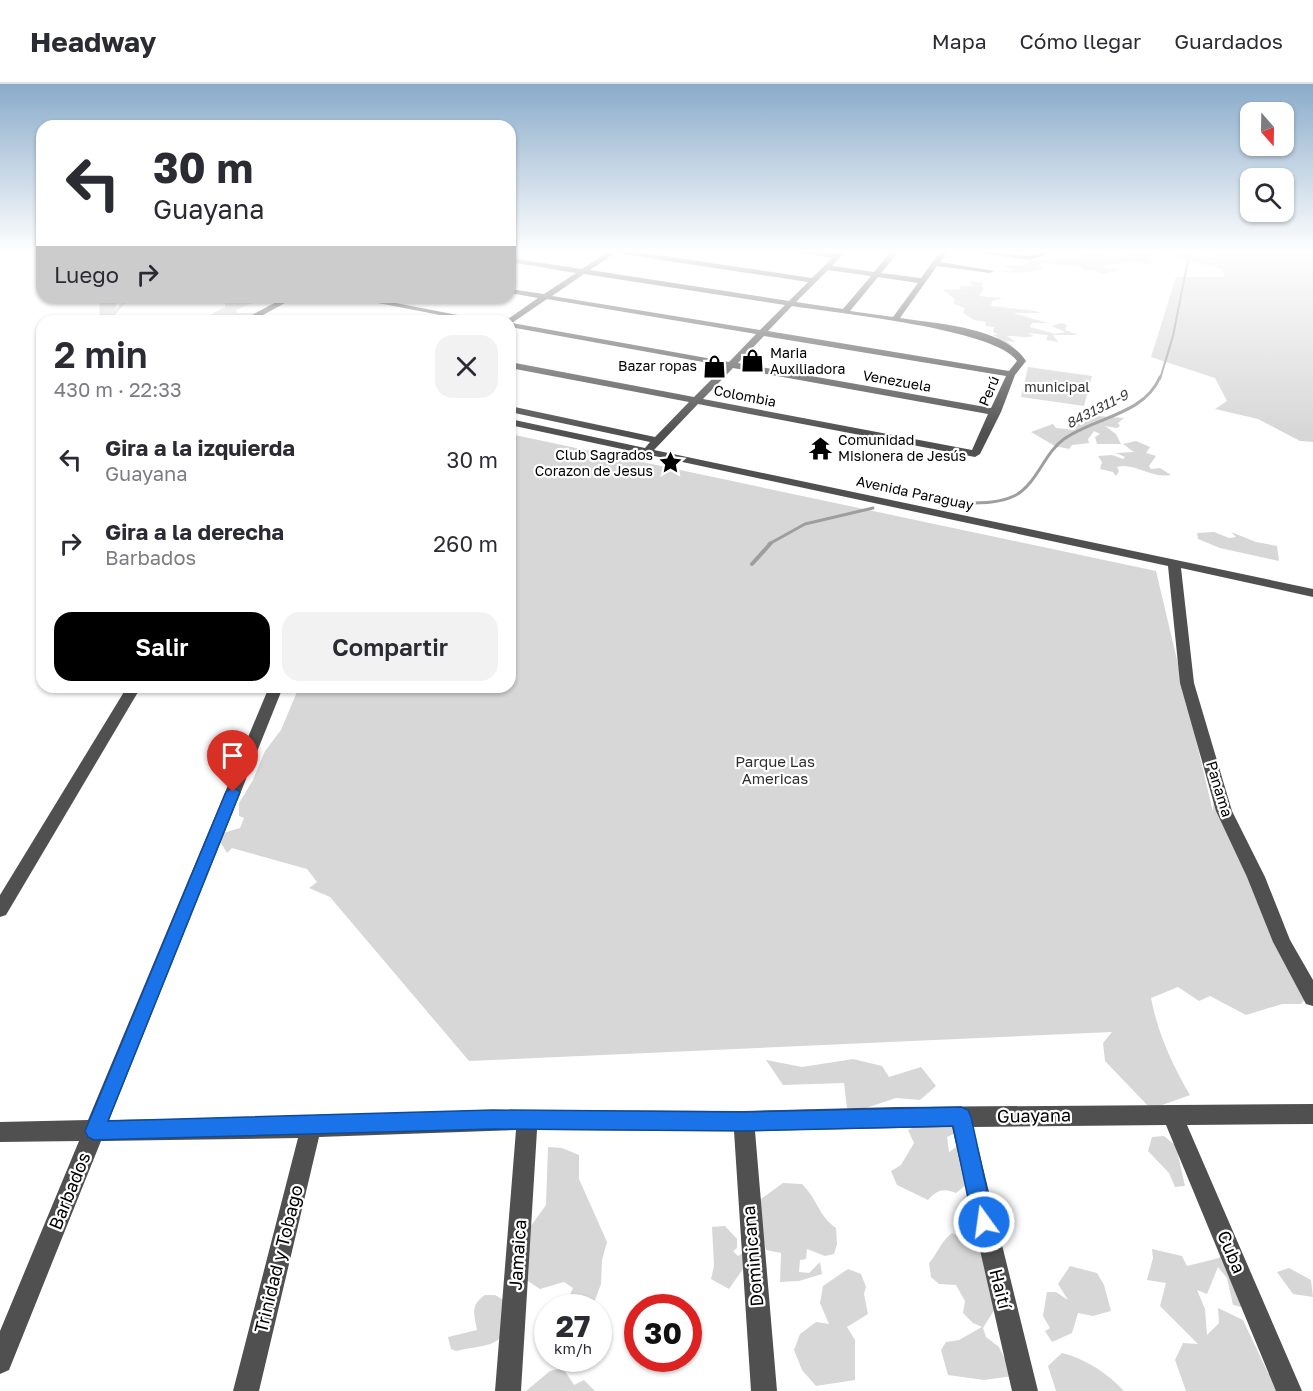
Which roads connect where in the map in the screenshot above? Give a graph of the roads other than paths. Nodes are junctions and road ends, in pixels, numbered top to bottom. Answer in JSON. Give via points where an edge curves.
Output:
{"nodes":[{"id":1,"x":429,"y":311,"type":"edge"},
{"id":2,"x":632,"y":311,"type":"edge"},
{"id":3,"x":783,"y":311,"type":"edge"},
{"id":4,"x":837,"y":311,"type":"edge"},
{"id":5,"x":902,"y":311,"type":"edge"},
{"id":6,"x":844,"y":312,"type":"joint"},
{"id":7,"x":452,"y":315,"type":"edge"},
{"id":8,"x":896,"y":320,"type":"junction"},
{"id":9,"x":516,"y":324,"type":"edge"},
{"id":10,"x":762,"y":332,"type":"junction"},
{"id":11,"x":731,"y":365,"type":"junction"},
{"id":12,"x":516,"y":366,"type":"edge"},
{"id":13,"x":1011,"y":374,"type":"junction"},
{"id":14,"x":696,"y":400,"type":"junction"},
{"id":15,"x":516,"y":410,"type":"edge"},
{"id":16,"x":996,"y":412,"type":"junction"},
{"id":17,"x":516,"y":423,"type":"edge"},
{"id":18,"x":657,"y":440,"type":"junction"},
{"id":19,"x":647,"y":451,"type":"junction"},
{"id":20,"x":975,"y":454,"type":"joint"},
{"id":21,"x":1174,"y":565,"type":"junction"},
{"id":22,"x":1313,"y":593,"type":"edge"},
{"id":23,"x":130,"y":693,"type":"edge"},
{"id":24,"x":274,"y":693,"type":"edge"},
{"id":25,"x":0,"y":910,"type":"edge"},
{"id":26,"x":1313,"y":998,"type":"edge"},
{"id":27,"x":1172,"y":1114,"type":"junction"},
{"id":28,"x":1313,"y":1114,"type":"edge"},
{"id":29,"x":961,"y":1117,"type":"junction"},
{"id":30,"x":527,"y":1120,"type":"junction"},
{"id":31,"x":744,"y":1121,"type":"junction"},
{"id":32,"x":311,"y":1127,"type":"junction"},
{"id":33,"x":94,"y":1131,"type":"junction"},
{"id":34,"x":0,"y":1132,"type":"edge"},
{"id":35,"x":0,"y":1361,"type":"edge"},
{"id":36,"x":246,"y":1391,"type":"edge"},
{"id":37,"x":508,"y":1391,"type":"edge"},
{"id":38,"x":764,"y":1391,"type":"edge"},
{"id":39,"x":1025,"y":1391,"type":"edge"},
{"id":40,"x":1288,"y":1391,"type":"edge"}],
"edges":[{"from":1,"to":7,"type":"street"},
{"from":2,"to":10,"type":"street"},
{"from":3,"to":10,"type":"street"},
{"from":4,"to":6,"type":"street","name":"Perú"},
{"from":5,"to":8,"type":"street"},
{"from":6,"to":8,"type":"street","name":"Perú"},
{"from":8,"to":13,"type":"street","name":"Perú","via":[[975,334],[1009,348],[1022,361]]},
{"from":9,"to":11,"type":"street","name":"Venezuela"},
{"from":10,"to":11,"type":"street"},
{"from":10,"to":13,"type":"street"},
{"from":11,"to":14,"type":"street"},
{"from":11,"to":16,"type":"street","name":"Venezuela"},
{"from":12,"to":14,"type":"street","name":"Colombia"},
{"from":13,"to":16,"type":"street","name":"Perú"},
{"from":14,"to":18,"type":"street"},
{"from":14,"to":20,"type":"street","name":"Colombia"},
{"from":15,"to":18,"type":"street"},
{"from":16,"to":20,"type":"street","name":"Perú"},
{"from":17,"to":19,"type":"street","name":"Avenida Paraguay"},
{"from":18,"to":19,"type":"street"},
{"from":19,"to":21,"type":"street","name":"Avenida Paraguay"},
{"from":21,"to":22,"type":"street","name":"Avenida Paraguay"},
{"from":21,"to":26,"type":"street","name":"Panama","via":[[1187,683],[1224,811],[1282,942]]},
{"from":23,"to":25,"type":"street"},
{"from":24,"to":33,"type":"street","name":"Barbados"},
{"from":27,"to":28,"type":"street","name":"Guayana"},
{"from":27,"to":29,"type":"street","name":"Guayana"},
{"from":27,"to":40,"type":"street","name":"Cuba"},
{"from":29,"to":31,"type":"street","name":"Guayana"},
{"from":29,"to":39,"type":"street","name":"Haití"},
{"from":30,"to":31,"type":"street","name":"Guayana"},
{"from":30,"to":32,"type":"street","name":"Guayana"},
{"from":30,"to":37,"type":"street","name":"Jamaica"},
{"from":31,"to":38,"type":"street","name":"Dominicana"},
{"from":32,"to":33,"type":"street","name":"Guayana"},
{"from":32,"to":36,"type":"street","name":"Trinidad y Tobago"},
{"from":33,"to":34,"type":"street","name":"Guayana"},
{"from":33,"to":35,"type":"street","name":"Barbados"}]}
